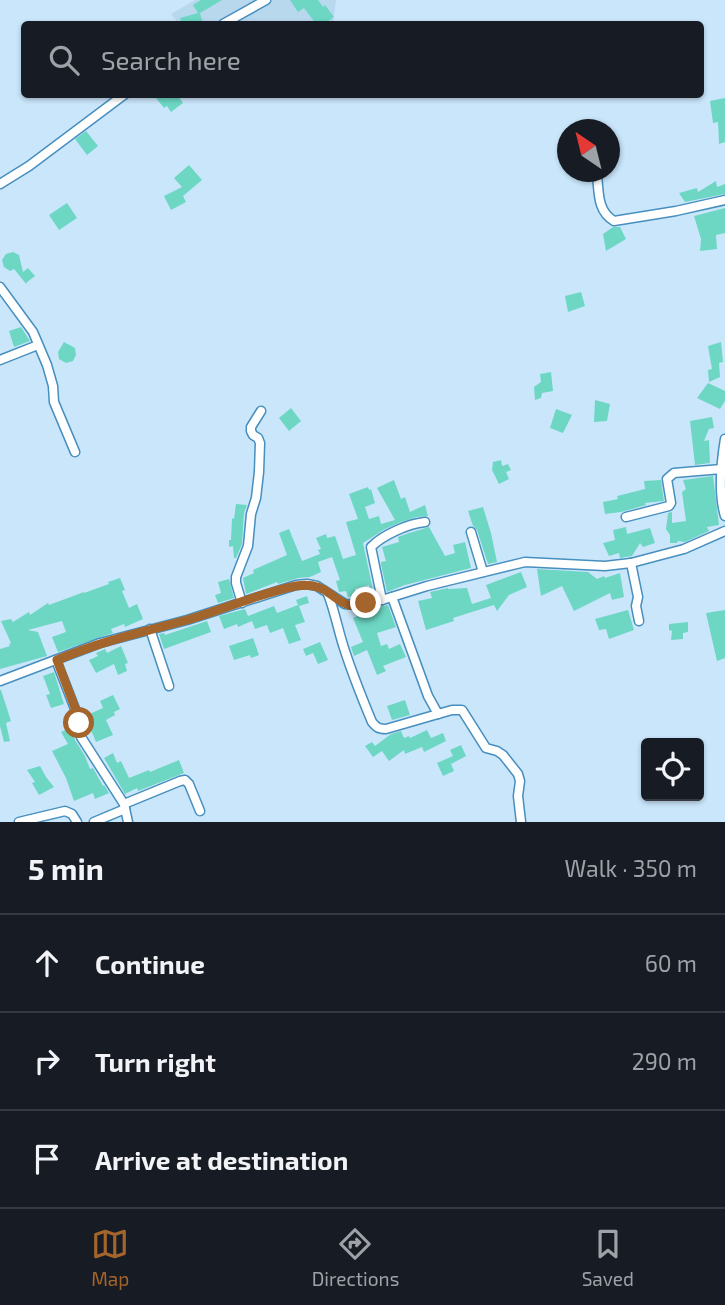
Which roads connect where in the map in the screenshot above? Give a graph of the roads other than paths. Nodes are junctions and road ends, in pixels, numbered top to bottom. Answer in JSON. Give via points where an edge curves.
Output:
{"nodes":[{"id":1,"x":266,"y":0,"type":"edge"},
{"id":2,"x":228,"y":21,"type":"edge"},
{"id":3,"x":120,"y":98,"type":"edge"},
{"id":4,"x":598,"y":182,"type":"edge"},
{"id":5,"x":0,"y":184,"type":"edge"},
{"id":6,"x":725,"y":200,"type":"edge"},
{"id":7,"x":0,"y":286,"type":"edge"},
{"id":8,"x":38,"y":345,"type":"junction"},
{"id":9,"x":0,"y":360,"type":"edge"},
{"id":10,"x":261,"y":411,"type":"dead end"},
{"id":11,"x":725,"y":439,"type":"edge"},
{"id":12,"x":75,"y":452,"type":"dead end"},
{"id":13,"x":722,"y":469,"type":"junction"},
{"id":14,"x":725,"y":516,"type":"edge"},
{"id":15,"x":626,"y":517,"type":"dead end"},
{"id":16,"x":425,"y":522,"type":"dead end"},
{"id":17,"x":725,"y":531,"type":"edge"},
{"id":18,"x":471,"y":532,"type":"dead end"},
{"id":19,"x":631,"y":563,"type":"junction"},
{"id":20,"x":483,"y":572,"type":"junction"},
{"id":21,"x":327,"y":591,"type":"junction"},
{"id":22,"x":393,"y":597,"type":"junction"},
{"id":23,"x":382,"y":600,"type":"junction"},
{"id":24,"x":242,"y":603,"type":"junction"},
{"id":25,"x":639,"y":621,"type":"dead end"},
{"id":26,"x":150,"y":629,"type":"junction"},
{"id":27,"x":57,"y":660,"type":"junction"},
{"id":28,"x":0,"y":681,"type":"edge"},
{"id":29,"x":169,"y":686,"type":"dead end"},
{"id":30,"x":438,"y":714,"type":"junction"},
{"id":31,"x":125,"y":807,"type":"junction"},
{"id":32,"x":200,"y":811,"type":"dead end"},
{"id":33,"x":19,"y":822,"type":"edge"},
{"id":34,"x":77,"y":822,"type":"edge"},
{"id":35,"x":94,"y":822,"type":"edge"},
{"id":36,"x":128,"y":822,"type":"edge"},
{"id":37,"x":521,"y":822,"type":"edge"}],
"edges":[{"from":1,"to":2,"type":"street"},
{"from":3,"to":5,"type":"street"},
{"from":4,"to":6,"type":"street","via":[[602,210],[614,221]]},
{"from":7,"to":8,"type":"street"},
{"from":8,"to":9,"type":"street"},
{"from":8,"to":12,"type":"street","via":[[54,402]]},
{"from":10,"to":24,"type":"street","via":[[251,431],[260,443],[256,498],[248,546],[236,577]]},
{"from":11,"to":13,"type":"street"},
{"from":13,"to":14,"type":"street"},
{"from":13,"to":15,"type":"street","via":[[674,473],[667,479],[669,506]]},
{"from":16,"to":23,"type":"street","via":[[372,544]]},
{"from":17,"to":19,"type":"street","via":[[684,549]]},
{"from":18,"to":20,"type":"street"},
{"from":19,"to":20,"type":"street","via":[[525,562]]},
{"from":19,"to":25,"type":"street"},
{"from":20,"to":22,"type":"street"},
{"from":21,"to":23,"type":"street","via":[[350,605]]},
{"from":21,"to":24,"type":"street","via":[[307,584]]},
{"from":21,"to":30,"type":"street","via":[[372,722],[386,729]]},
{"from":22,"to":23,"type":"street"},
{"from":22,"to":30,"type":"street"},
{"from":24,"to":26,"type":"street"},
{"from":26,"to":27,"type":"street"},
{"from":26,"to":29,"type":"street"},
{"from":27,"to":28,"type":"street"},
{"from":27,"to":31,"type":"street","via":[[81,737]]},
{"from":30,"to":37,"type":"street","via":[[462,710],[486,748],[503,755],[518,774]]},
{"from":31,"to":32,"type":"street","via":[[185,780]]},
{"from":31,"to":35,"type":"street"},
{"from":31,"to":36,"type":"street"},
{"from":33,"to":34,"type":"street","via":[[65,810]]}]}
